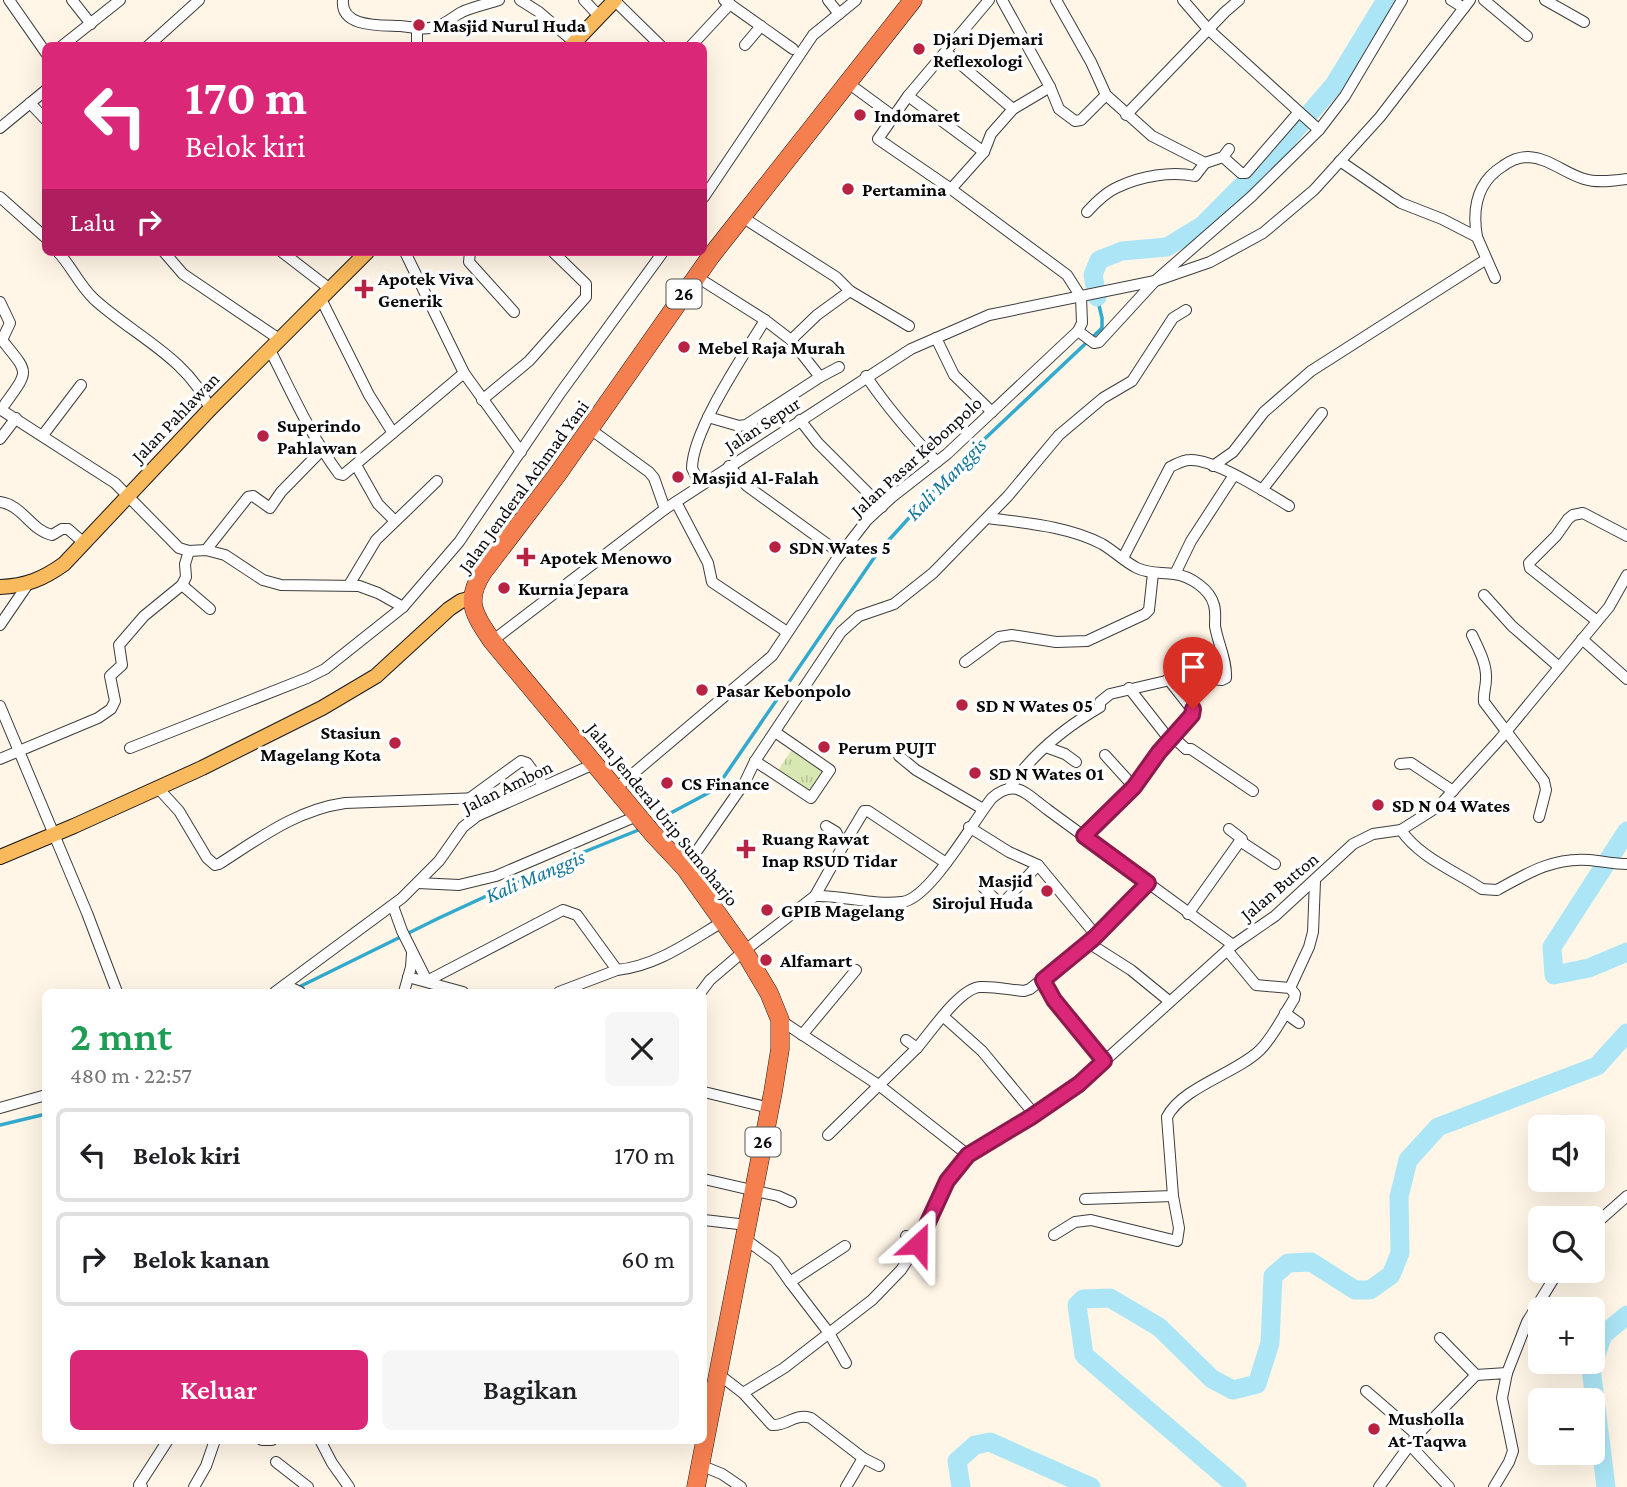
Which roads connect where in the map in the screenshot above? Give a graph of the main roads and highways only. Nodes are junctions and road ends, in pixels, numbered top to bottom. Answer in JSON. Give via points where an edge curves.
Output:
{"nodes":[{"id":1,"x":615,"y":0,"type":"edge"},
{"id":2,"x":913,"y":0,"type":"edge"},
{"id":3,"x":574,"y":42,"type":"edge"},
{"id":4,"x":363,"y":256,"type":"edge"},
{"id":5,"x":0,"y":587,"type":"edge"},
{"id":6,"x":472,"y":598,"type":"junction"},
{"id":7,"x":0,"y":857,"type":"edge"},
{"id":8,"x":707,"y":1427,"type":"edge"},
{"id":9,"x":704,"y":1444,"type":"edge"},
{"id":10,"x":696,"y":1487,"type":"edge"}],
"edges":[{"from":1,"to":3,"type":"main road"},
{"from":2,"to":6,"type":"highway","name":"Jalan Jenderal Achmad Yani","number":"26","via":[[697,277],[483,572]]},
{"from":4,"to":5,"type":"main road","name":"Jalan Pahlawan","via":[[64,564],[28,584]]},
{"from":6,"to":7,"type":"main road","name":"Jalan Jenderal Achmad Yani","via":[[449,609],[376,676],[354,690],[202,768]]},
{"from":6,"to":8,"type":"highway","name":"Jalan Jenderal Urip Sumoharjo","number":"26","via":[[477,618],[492,641],[685,868],[724,921],[769,993],[780,1020],[770,1108]]},
{"from":9,"to":10,"type":"highway","name":"Jalan Jenderal Urip Sumoharjo","number":"26"}]}
